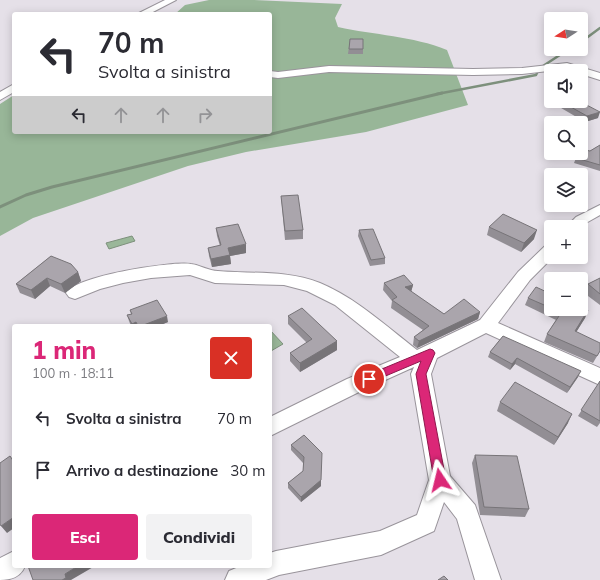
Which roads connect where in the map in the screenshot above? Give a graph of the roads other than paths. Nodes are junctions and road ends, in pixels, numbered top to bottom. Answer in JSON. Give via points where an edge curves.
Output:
{"nodes":[{"id":1,"x":172,"y":0,"type":"edge"},
{"id":2,"x":146,"y":12,"type":"edge"},
{"id":3,"x":272,"y":74,"type":"edge"},
{"id":4,"x":600,"y":77,"type":"edge"},
{"id":5,"x":12,"y":88,"type":"edge"},
{"id":6,"x":0,"y":97,"type":"edge"},
{"id":7,"x":600,"y":209,"type":"edge"},
{"id":8,"x":581,"y":220,"type":"edge"},
{"id":9,"x":544,"y":257,"type":"edge"},
{"id":10,"x":75,"y":293,"type":"dead end"},
{"id":11,"x":486,"y":325,"type":"junction"},
{"id":12,"x":423,"y":356,"type":"junction"},
{"id":13,"x":600,"y":377,"type":"edge"},
{"id":14,"x":272,"y":426,"type":"edge"},
{"id":15,"x":440,"y":480,"type":"junction"},
{"id":16,"x":12,"y":564,"type":"edge"},
{"id":17,"x":272,"y":565,"type":"edge"},
{"id":18,"x":265,"y":568,"type":"edge"},
{"id":19,"x":0,"y":572,"type":"edge"},
{"id":20,"x":238,"y":580,"type":"edge"},
{"id":21,"x":488,"y":580,"type":"edge"}],
"edges":[{"from":1,"to":2,"type":"street"},
{"from":3,"to":4,"type":"street","via":[[329,69],[522,71],[567,66]]},
{"from":5,"to":6,"type":"street"},
{"from":7,"to":8,"type":"street"},
{"from":9,"to":11,"type":"street","via":[[524,276]]},
{"from":10,"to":12,"type":"street","via":[[123,277],[191,269],[215,277],[284,279],[313,287],[341,301]]},
{"from":11,"to":12,"type":"street"},
{"from":11,"to":13,"type":"street"},
{"from":12,"to":14,"type":"street"},
{"from":12,"to":15,"type":"street","via":[[421,374]]},
{"from":15,"to":17,"type":"street","via":[[426,522],[381,543]]},
{"from":15,"to":21,"type":"street","via":[[467,513]]},
{"from":16,"to":19,"type":"street"},
{"from":18,"to":20,"type":"street"}]}
